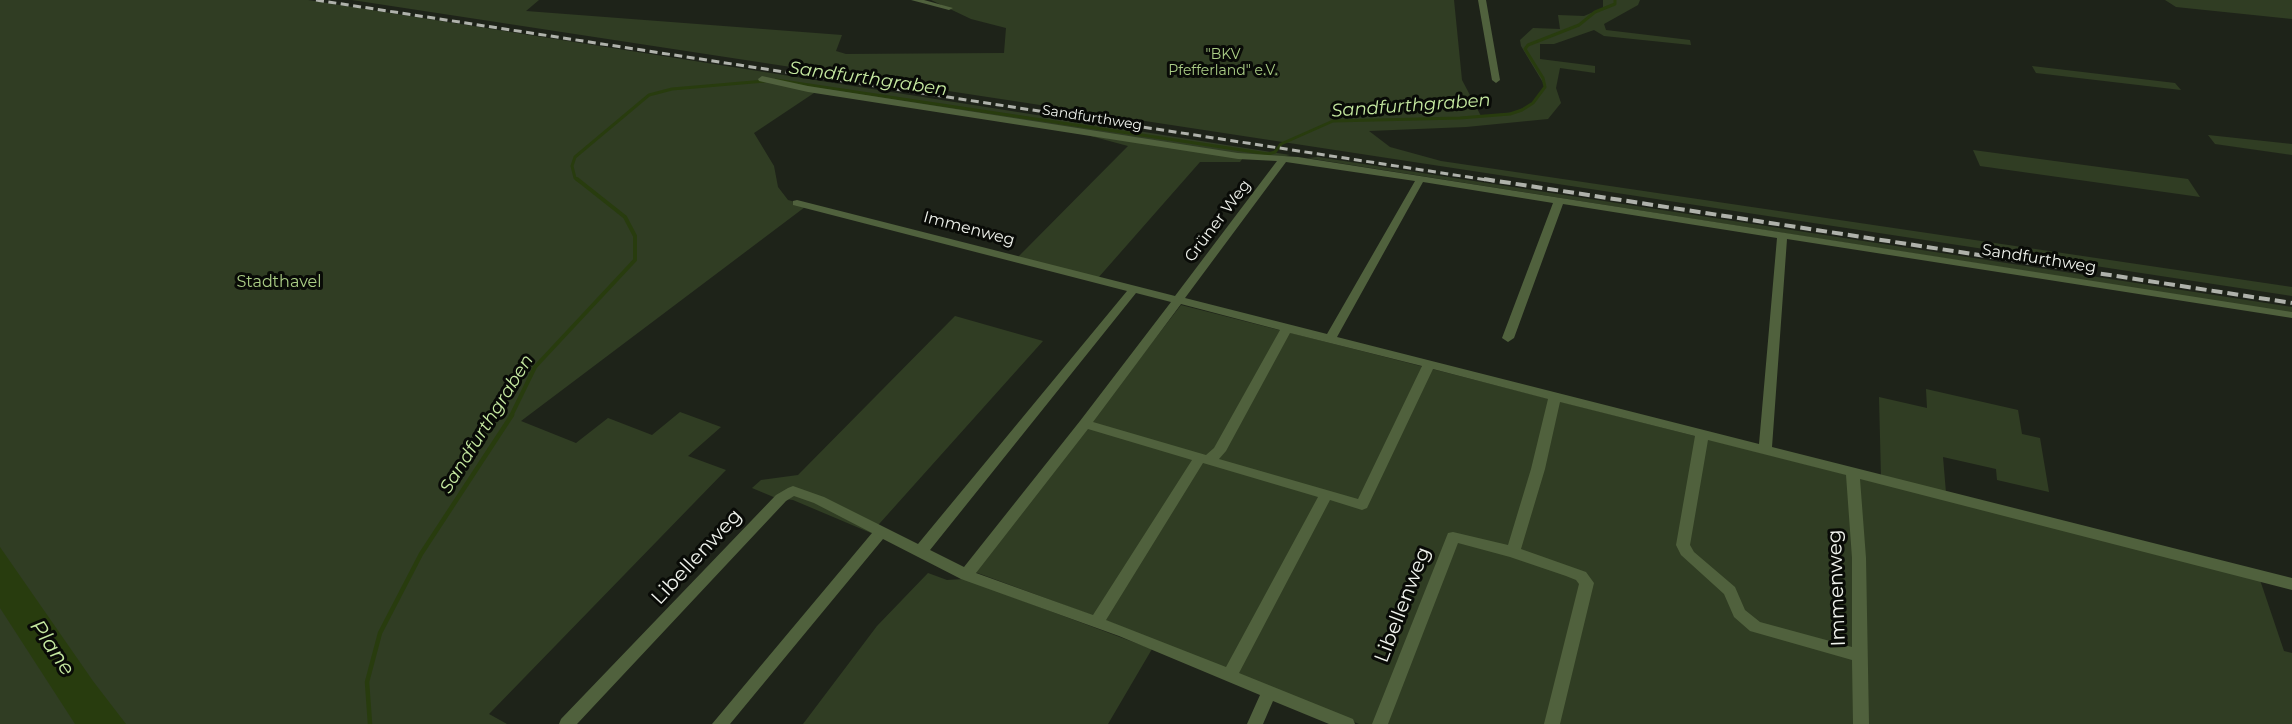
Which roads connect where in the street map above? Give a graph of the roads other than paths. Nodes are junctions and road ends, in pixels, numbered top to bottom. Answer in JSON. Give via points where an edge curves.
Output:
{"nodes":[{"id":1,"x":915,"y":0,"type":"edge"},
{"id":2,"x":1482,"y":0,"type":"edge"},
{"id":3,"x":949,"y":8,"type":"dead end"},
{"id":4,"x":762,"y":79,"type":"dead end"},
{"id":5,"x":1496,"y":80,"type":"dead end"},
{"id":6,"x":1283,"y":160,"type":"junction"},
{"id":7,"x":1419,"y":180,"type":"junction"},
{"id":8,"x":1560,"y":201,"type":"junction"},
{"id":9,"x":797,"y":203,"type":"dead end"},
{"id":10,"x":1782,"y":236,"type":"junction"},
{"id":11,"x":1133,"y":290,"type":"junction"},
{"id":12,"x":1177,"y":301,"type":"junction"},
{"id":13,"x":2292,"y":315,"type":"edge"},
{"id":14,"x":1287,"y":328,"type":"junction"},
{"id":15,"x":1508,"y":338,"type":"dead end"},
{"id":16,"x":1330,"y":339,"type":"junction"},
{"id":17,"x":1429,"y":364,"type":"junction"},
{"id":18,"x":1555,"y":396,"type":"junction"},
{"id":19,"x":1084,"y":424,"type":"junction"},
{"id":20,"x":1702,"y":434,"type":"junction"},
{"id":21,"x":1765,"y":450,"type":"junction"},
{"id":22,"x":1205,"y":459,"type":"junction"},
{"id":23,"x":1853,"y":473,"type":"junction"},
{"id":24,"x":1326,"y":495,"type":"junction"},
{"id":25,"x":881,"y":532,"type":"junction"},
{"id":26,"x":922,"y":550,"type":"junction"},
{"id":27,"x":1513,"y":552,"type":"junction"},
{"id":28,"x":966,"y":574,"type":"junction"},
{"id":29,"x":2292,"y":584,"type":"edge"},
{"id":30,"x":1097,"y":622,"type":"junction"},
{"id":31,"x":1861,"y":656,"type":"junction"},
{"id":32,"x":1229,"y":676,"type":"junction"},
{"id":33,"x":1269,"y":692,"type":"junction"},
{"id":34,"x":567,"y":724,"type":"edge"},
{"id":35,"x":720,"y":724,"type":"edge"},
{"id":36,"x":1255,"y":724,"type":"edge"},
{"id":37,"x":1347,"y":724,"type":"edge"},
{"id":38,"x":1380,"y":724,"type":"edge"},
{"id":39,"x":1552,"y":724,"type":"edge"},
{"id":40,"x":1861,"y":724,"type":"edge"}],
"edges":[{"from":1,"to":3,"type":"street"},
{"from":2,"to":5,"type":"street"},
{"from":4,"to":6,"type":"street","name":"Sandfurthweg","via":[[1228,155]]},
{"from":6,"to":7,"type":"street","name":"Sandfurthweg"},
{"from":6,"to":12,"type":"street","name":"Grüner Weg"},
{"from":7,"to":8,"type":"street","name":"Sandfurthweg"},
{"from":7,"to":16,"type":"street"},
{"from":8,"to":10,"type":"street","name":"Sandfurthweg"},
{"from":8,"to":15,"type":"street"},
{"from":9,"to":11,"type":"street","name":"Immenweg"},
{"from":10,"to":13,"type":"street","name":"Sandfurthweg"},
{"from":10,"to":21,"type":"street"},
{"from":11,"to":12,"type":"street","name":"Immenweg"},
{"from":11,"to":26,"type":"street"},
{"from":12,"to":14,"type":"street","name":"Immenweg"},
{"from":12,"to":19,"type":"street"},
{"from":14,"to":16,"type":"street","name":"Immenweg"},
{"from":14,"to":22,"type":"street","via":[[1219,451]]},
{"from":16,"to":17,"type":"street","name":"Immenweg"},
{"from":17,"to":18,"type":"street","name":"Immenweg"},
{"from":17,"to":24,"type":"street","via":[[1362,505]]},
{"from":18,"to":20,"type":"street","name":"Immenweg"},
{"from":18,"to":27,"type":"street"},
{"from":19,"to":22,"type":"street"},
{"from":19,"to":28,"type":"street"},
{"from":20,"to":21,"type":"street","name":"Immenweg"},
{"from":20,"to":31,"type":"street","name":"Immenweg","via":[[1683,545],[1688,555],[1730,591],[1739,612],[1755,627]]},
{"from":21,"to":23,"type":"street","name":"Immenweg"},
{"from":22,"to":24,"type":"street"},
{"from":22,"to":30,"type":"street"},
{"from":23,"to":29,"type":"street","name":"Immenweg"},
{"from":23,"to":31,"type":"street","name":"Immenweg"},
{"from":24,"to":32,"type":"street"},
{"from":25,"to":26,"type":"street","name":"Libellenweg"},
{"from":25,"to":34,"type":"street","name":"Libellenweg","via":[[794,491],[781,498]]},
{"from":25,"to":35,"type":"street"},
{"from":26,"to":28,"type":"street","name":"Libellenweg"},
{"from":27,"to":38,"type":"street","name":"Libellenweg","via":[[1458,537],[1450,540]]},
{"from":27,"to":39,"type":"street","name":"Libellenweg","via":[[1581,576],[1587,583]]},
{"from":28,"to":30,"type":"street","name":"Libellenweg"},
{"from":30,"to":32,"type":"street","name":"Libellenweg"},
{"from":31,"to":40,"type":"street"},
{"from":32,"to":33,"type":"street","name":"Libellenweg"},
{"from":33,"to":36,"type":"street"},
{"from":33,"to":37,"type":"street","name":"Libellenweg"}]}
